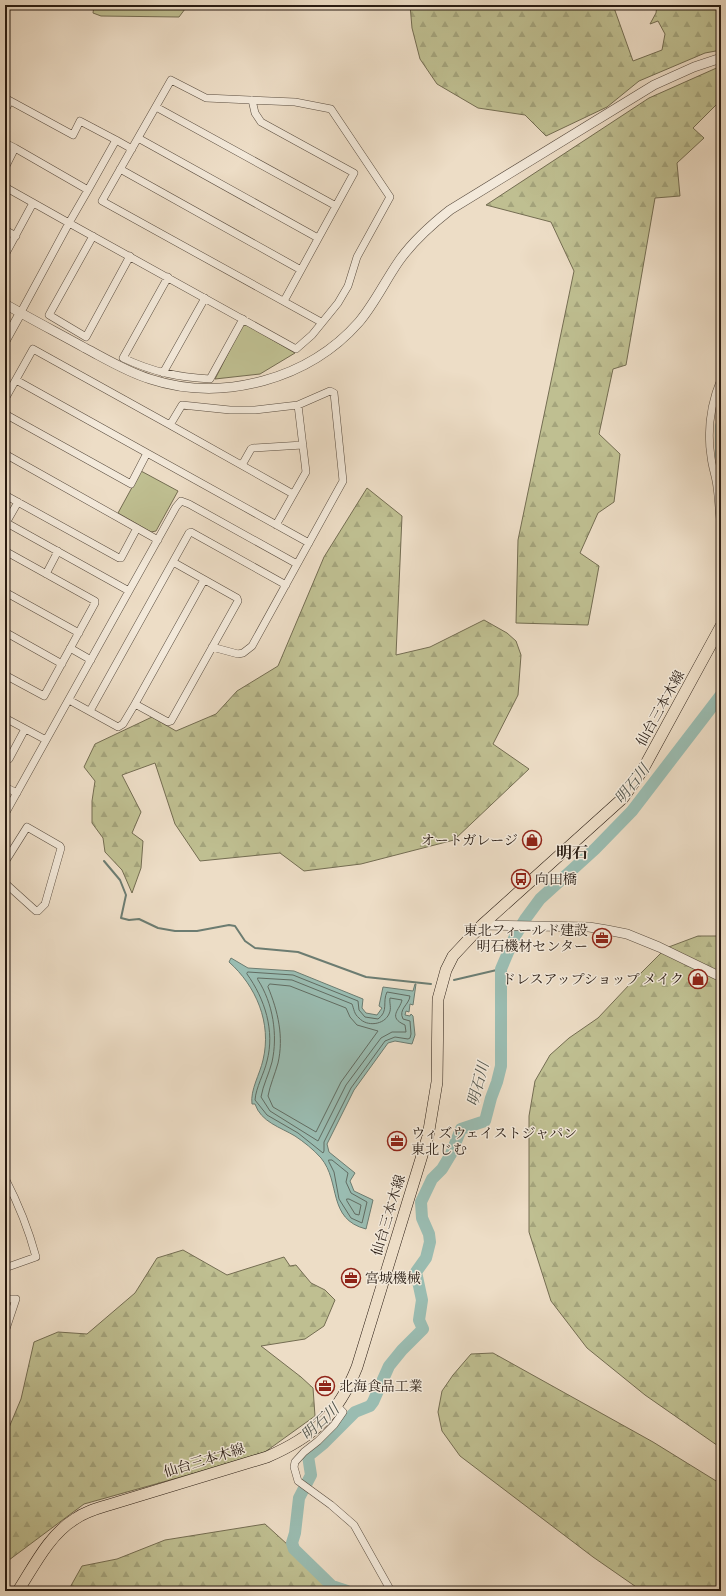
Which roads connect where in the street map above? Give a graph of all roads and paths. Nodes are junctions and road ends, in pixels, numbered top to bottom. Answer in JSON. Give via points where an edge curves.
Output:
{"nodes":[{"id":1,"x":721,"y":58,"type":"edge"},
{"id":2,"x":7,"y":100,"type":"edge"},
{"id":3,"x":252,"y":100,"type":"junction"},
{"id":4,"x":156,"y":107,"type":"junction"},
{"id":5,"x":5,"y":110,"type":"edge"},
{"id":6,"x":138,"y":138,"type":"junction"},
{"id":7,"x":116,"y":140,"type":"junction"},
{"id":8,"x":5,"y":143,"type":"edge"},
{"id":9,"x":15,"y":148,"type":"junction"},
{"id":10,"x":132,"y":149,"type":"junction"},
{"id":11,"x":5,"y":168,"type":"edge"},
{"id":12,"x":120,"y":169,"type":"junction"},
{"id":13,"x":5,"y":187,"type":"edge"},
{"id":14,"x":88,"y":190,"type":"junction"},
{"id":15,"x":33,"y":203,"type":"junction"},
{"id":16,"x":336,"y":206,"type":"junction"},
{"id":17,"x":69,"y":223,"type":"junction"},
{"id":18,"x":5,"y":230,"type":"edge"},
{"id":19,"x":16,"y":236,"type":"junction"},
{"id":20,"x":93,"y":236,"type":"junction"},
{"id":21,"x":318,"y":238,"type":"junction"},
{"id":22,"x":5,"y":256,"type":"edge"},
{"id":23,"x":130,"y":256,"type":"junction"},
{"id":24,"x":301,"y":270,"type":"junction"},
{"id":25,"x":168,"y":277,"type":"junction"},
{"id":26,"x":205,"y":298,"type":"junction"},
{"id":27,"x":284,"y":301,"type":"junction"},
{"id":28,"x":5,"y":304,"type":"edge"},
{"id":29,"x":21,"y":312,"type":"junction"},
{"id":30,"x":243,"y":319,"type":"junction"},
{"id":31,"x":321,"y":322,"type":"junction"},
{"id":32,"x":5,"y":341,"type":"edge"},
{"id":33,"x":163,"y":373,"type":"junction"},
{"id":34,"x":721,"y":379,"type":"edge"},
{"id":35,"x":16,"y":380,"type":"junction"},
{"id":36,"x":5,"y":399,"type":"edge"},
{"id":37,"x":298,"y":405,"type":"junction"},
{"id":38,"x":5,"y":414,"type":"edge"},
{"id":39,"x":170,"y":425,"type":"junction"},
{"id":40,"x":303,"y":446,"type":"junction"},
{"id":41,"x":147,"y":453,"type":"junction"},
{"id":42,"x":5,"y":454,"type":"edge"},
{"id":43,"x":242,"y":465,"type":"junction"},
{"id":44,"x":293,"y":494,"type":"junction"},
{"id":45,"x":5,"y":495,"type":"edge"},
{"id":46,"x":18,"y":502,"type":"junction"},
{"id":47,"x":6,"y":522,"type":"edge"},
{"id":48,"x":276,"y":525,"type":"junction"},
{"id":49,"x":721,"y":527,"type":"edge"},
{"id":50,"x":137,"y":528,"type":"junction"},
{"id":51,"x":158,"y":540,"type":"junction"},
{"id":52,"x":309,"y":543,"type":"junction"},
{"id":53,"x":5,"y":551,"type":"edge"},
{"id":54,"x":58,"y":551,"type":"junction"},
{"id":55,"x":172,"y":562,"type":"junction"},
{"id":56,"x":297,"y":564,"type":"junction"},
{"id":57,"x":46,"y":574,"type":"junction"},
{"id":58,"x":204,"y":580,"type":"junction"},
{"id":59,"x":286,"y":585,"type":"junction"},
{"id":60,"x":129,"y":591,"type":"junction"},
{"id":61,"x":5,"y":592,"type":"edge"},
{"id":62,"x":721,"y":626,"type":"edge"},
{"id":63,"x":5,"y":632,"type":"edge"},
{"id":64,"x":79,"y":632,"type":"junction"},
{"id":65,"x":212,"y":646,"type":"junction"},
{"id":66,"x":70,"y":648,"type":"junction"},
{"id":67,"x":91,"y":660,"type":"junction"},
{"id":68,"x":62,"y":664,"type":"junction"},
{"id":69,"x":5,"y":675,"type":"edge"},
{"id":70,"x":69,"y":700,"type":"junction"},
{"id":71,"x":135,"y":704,"type":"junction"},
{"id":72,"x":90,"y":711,"type":"junction"},
{"id":73,"x":5,"y":718,"type":"edge"},
{"id":74,"x":25,"y":729,"type":"junction"},
{"id":75,"x":46,"y":740,"type":"junction"},
{"id":76,"x":5,"y":759,"type":"edge"},
{"id":77,"x":5,"y":787,"type":"edge"},
{"id":78,"x":17,"y":793,"type":"junction"},
{"id":79,"x":5,"y":814,"type":"edge"},
{"id":80,"x":5,"y":862,"type":"edge"},
{"id":81,"x":5,"y":883,"type":"edge"},
{"id":82,"x":482,"y":925,"type":"junction"},
{"id":83,"x":721,"y":977,"type":"edge"},
{"id":84,"x":5,"y":1178,"type":"edge"},
{"id":85,"x":5,"y":1268,"type":"edge"},
{"id":86,"x":5,"y":1299,"type":"edge"},
{"id":87,"x":5,"y":1332,"type":"edge"},
{"id":88,"x":337,"y":1406,"type":"junction"},
{"id":89,"x":18,"y":1591,"type":"edge"},
{"id":90,"x":391,"y":1591,"type":"edge"}],
"edges":[{"from":1,"to":29,"type":"street","via":[[654,85],[450,210],[426,229],[408,250],[370,309],[343,338],[311,361],[272,379],[230,388],[168,384],[134,374]]},
{"from":2,"to":5,"type":"street"},
{"from":2,"to":7,"type":"street","via":[[72,135],[80,121]]},
{"from":3,"to":4,"type":"street","via":[[206,98],[171,80]]},
{"from":3,"to":16,"type":"street","via":[[254,113],[261,122],[354,173]]},
{"from":3,"to":31,"type":"street","via":[[295,102],[332,109],[390,197],[357,257],[348,286],[338,303]]},
{"from":4,"to":6,"type":"street"},
{"from":4,"to":16,"type":"street"},
{"from":6,"to":10,"type":"street"},
{"from":6,"to":21,"type":"street"},
{"from":7,"to":10,"type":"street"},
{"from":7,"to":14,"type":"street"},
{"from":8,"to":9,"type":"street"},
{"from":9,"to":11,"type":"street"},
{"from":9,"to":14,"type":"street"},
{"from":10,"to":12,"type":"street"},
{"from":12,"to":24,"type":"street"},
{"from":12,"to":27,"type":"street","via":[[102,200]]},
{"from":13,"to":15,"type":"street"},
{"from":14,"to":17,"type":"street"},
{"from":15,"to":17,"type":"street"},
{"from":15,"to":19,"type":"street"},
{"from":16,"to":21,"type":"street"},
{"from":17,"to":20,"type":"street"},
{"from":17,"to":29,"type":"street"},
{"from":18,"to":19,"type":"street"},
{"from":19,"to":22,"type":"street"},
{"from":20,"to":23,"type":"street"},
{"from":20,"to":23,"type":"street","via":[[49,315],[86,337]]},
{"from":21,"to":24,"type":"street"},
{"from":23,"to":25,"type":"street"},
{"from":24,"to":27,"type":"street"},
{"from":25,"to":26,"type":"street"},
{"from":25,"to":33,"type":"street","via":[[123,358]]},
{"from":26,"to":30,"type":"street"},
{"from":26,"to":33,"type":"street"},
{"from":27,"to":31,"type":"street"},
{"from":28,"to":29,"type":"street"},
{"from":29,"to":32,"type":"street"},
{"from":30,"to":31,"type":"street","via":[[296,349],[312,335]]},
{"from":30,"to":33,"type":"street","via":[[210,379]]},
{"from":34,"to":49,"type":"street","via":[[711,410],[709,429]]},
{"from":35,"to":36,"type":"street"},
{"from":35,"to":39,"type":"street","via":[[33,349]]},
{"from":35,"to":41,"type":"street"},
{"from":37,"to":39,"type":"street","via":[[230,410],[182,405]]},
{"from":37,"to":40,"type":"street"},
{"from":37,"to":52,"type":"street","via":[[330,390],[334,393],[344,478]]},
{"from":38,"to":41,"type":"street","via":[[131,484]]},
{"from":39,"to":43,"type":"street"},
{"from":40,"to":43,"type":"street","via":[[253,448]]},
{"from":40,"to":44,"type":"street","via":[[306,472]]},
{"from":41,"to":48,"type":"street"},
{"from":42,"to":50,"type":"street"},
{"from":43,"to":44,"type":"street"},
{"from":44,"to":48,"type":"street"},
{"from":45,"to":46,"type":"street"},
{"from":46,"to":47,"type":"street"},
{"from":46,"to":50,"type":"street","via":[[118,558],[121,558]]},
{"from":47,"to":54,"type":"street"},
{"from":48,"to":52,"type":"street"},
{"from":50,"to":51,"type":"street"},
{"from":51,"to":56,"type":"street","via":[[178,503],[185,502]]},
{"from":51,"to":60,"type":"street"},
{"from":52,"to":56,"type":"street"},
{"from":53,"to":57,"type":"street"},
{"from":54,"to":57,"type":"street"},
{"from":54,"to":60,"type":"street"},
{"from":55,"to":58,"type":"street"},
{"from":55,"to":59,"type":"street","via":[[191,532]]},
{"from":55,"to":72,"type":"street"},
{"from":56,"to":59,"type":"street"},
{"from":57,"to":64,"type":"street","via":[[95,600],[96,603]]},
{"from":58,"to":65,"type":"street","via":[[237,598],[238,601]]},
{"from":58,"to":71,"type":"street"},
{"from":59,"to":65,"type":"street","via":[[249,649],[238,654]]},
{"from":60,"to":67,"type":"street"},
{"from":61,"to":64,"type":"street"},
{"from":62,"to":82,"type":"main road","name":"仙台三本木線","via":[[642,771],[623,798]]},
{"from":63,"to":68,"type":"street"},
{"from":64,"to":66,"type":"street"},
{"from":65,"to":71,"type":"street","via":[[171,721],[168,722]]},
{"from":66,"to":67,"type":"street"},
{"from":66,"to":68,"type":"street"},
{"from":67,"to":70,"type":"street"},
{"from":68,"to":69,"type":"street","via":[[44,696]]},
{"from":70,"to":72,"type":"street"},
{"from":70,"to":75,"type":"street"},
{"from":71,"to":72,"type":"street","via":[[123,724],[118,727]]},
{"from":73,"to":74,"type":"street"},
{"from":74,"to":75,"type":"street"},
{"from":74,"to":76,"type":"street","via":[[9,759]]},
{"from":75,"to":78,"type":"street"},
{"from":77,"to":78,"type":"street"},
{"from":78,"to":79,"type":"street"},
{"from":80,"to":81,"type":"street","via":[[27,827],[61,848],[45,904],[38,911]]},
{"from":82,"to":83,"type":"street","via":[[589,927],[627,934]]},
{"from":82,"to":88,"type":"main road","name":"仙台三本木線","via":[[453,956],[442,978],[438,999],[437,1082],[428,1136],[357,1368]]},
{"from":84,"to":85,"type":"street","via":[[29,1228],[36,1257]]},
{"from":86,"to":87,"type":"street","via":[[16,1299]]},
{"from":88,"to":89,"type":"main road","name":"仙台三本木線","via":[[313,1431],[267,1457],[91,1510],[76,1518],[53,1539]]},
{"from":88,"to":90,"type":"street","via":[[343,1412],[334,1425],[295,1462],[298,1481],[332,1505],[354,1525]]}]}
